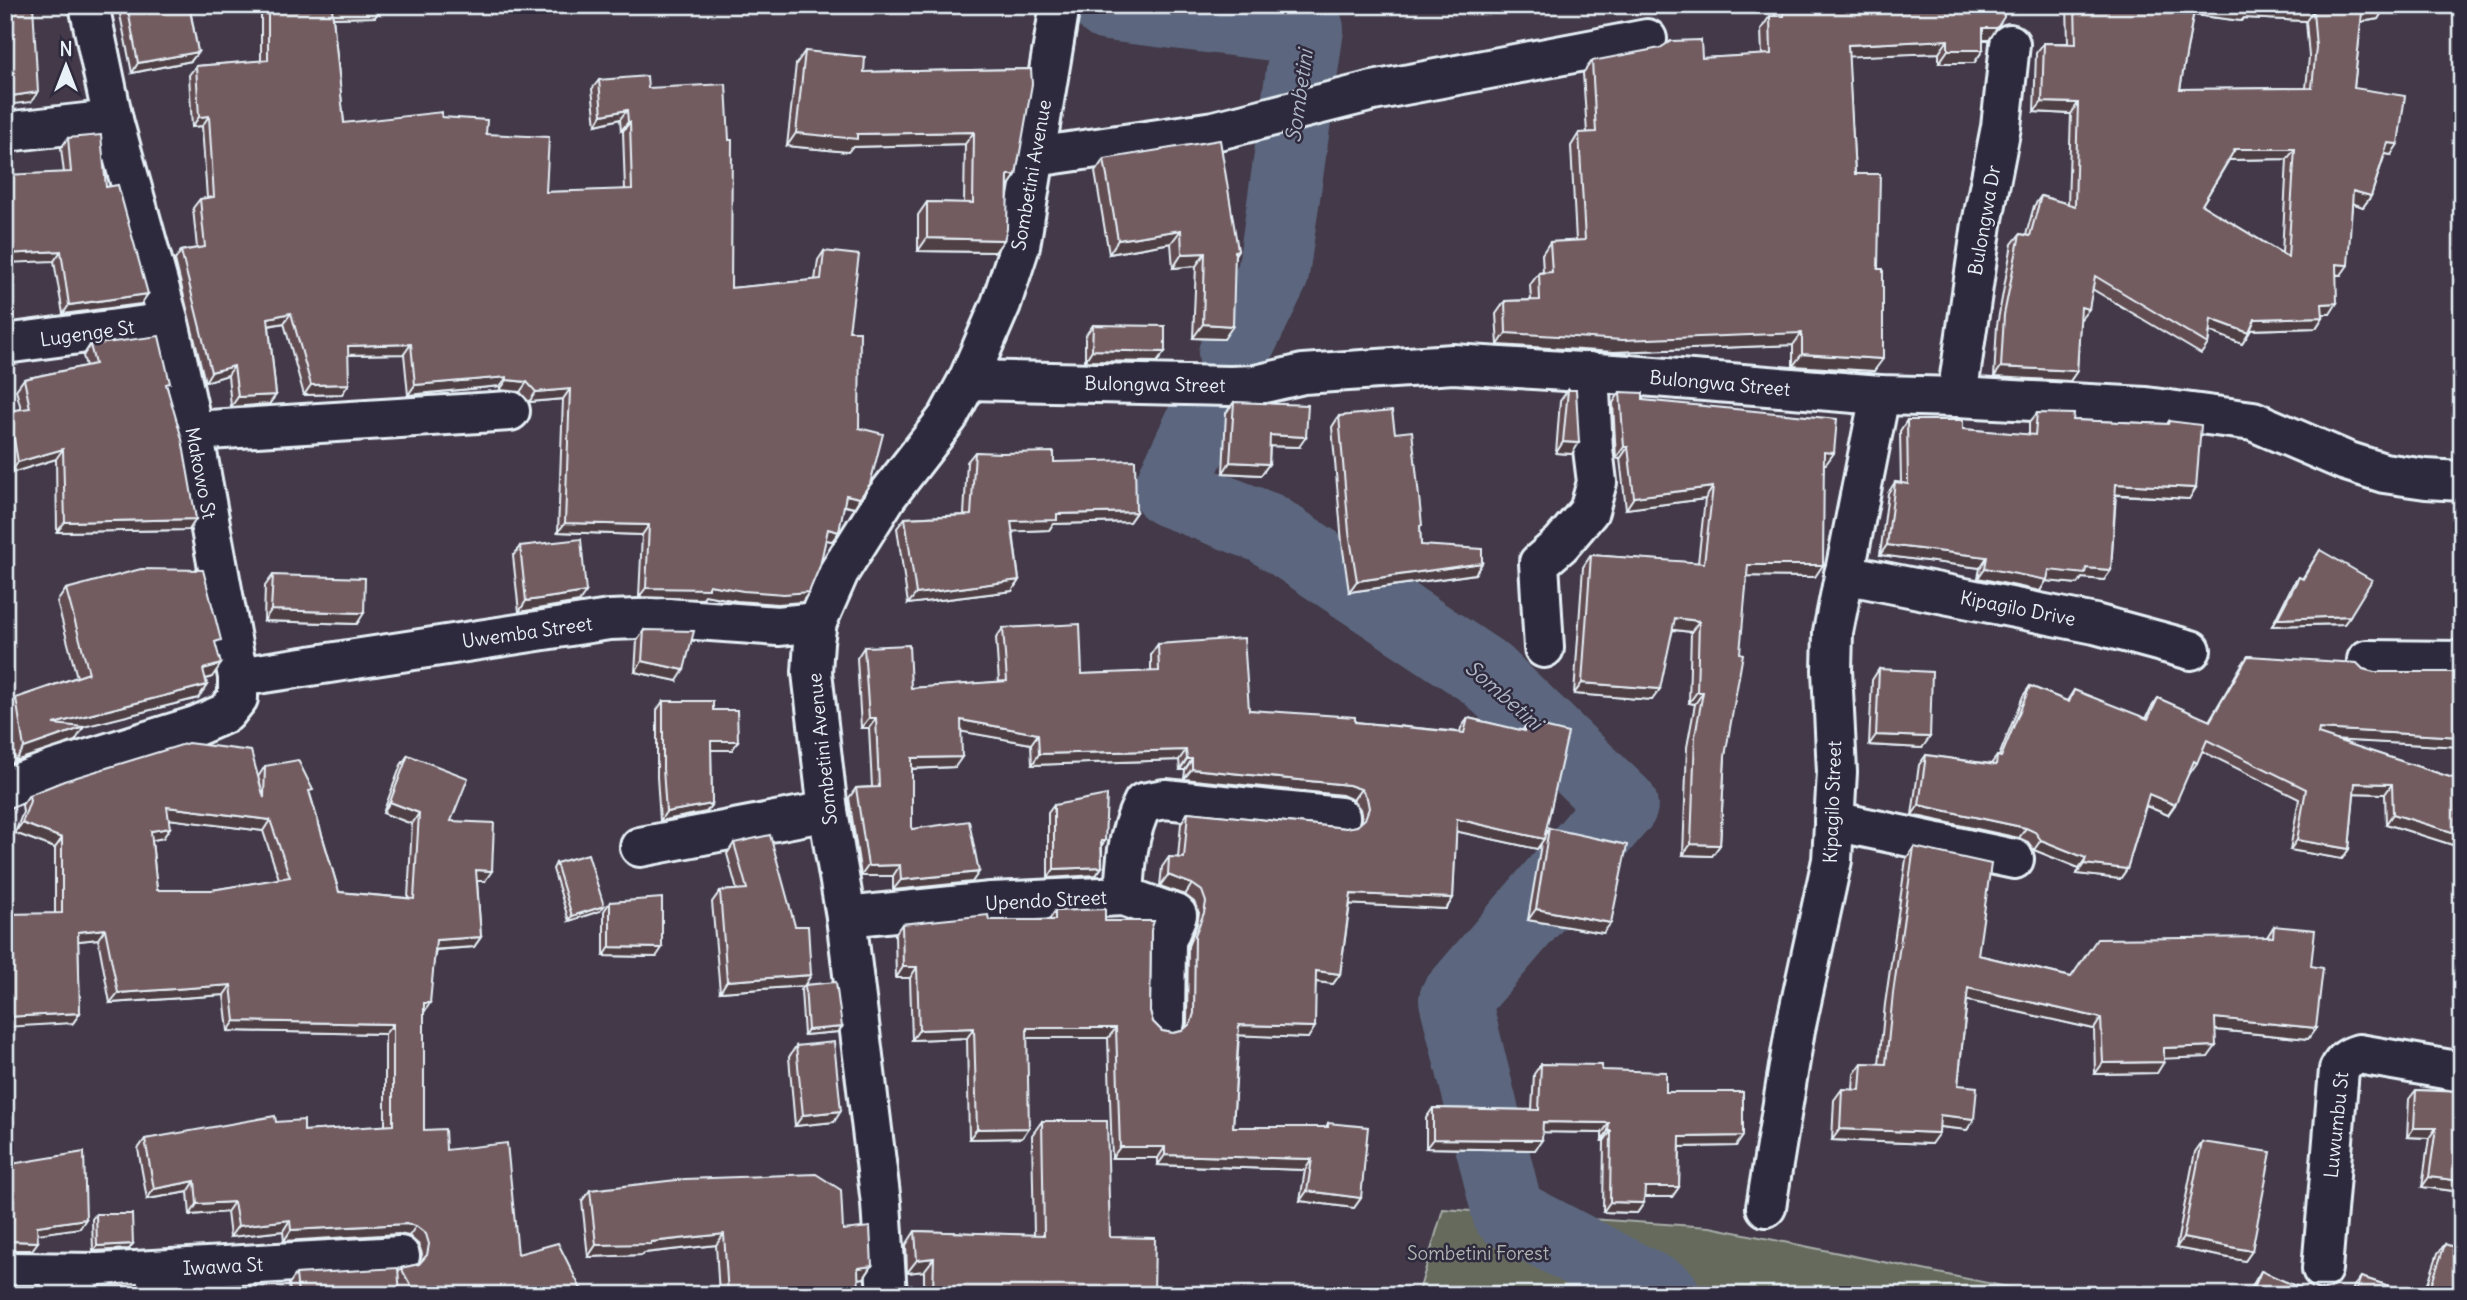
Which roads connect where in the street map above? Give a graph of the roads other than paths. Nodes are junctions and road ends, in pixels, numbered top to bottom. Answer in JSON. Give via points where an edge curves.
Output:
{"nodes":[{"id":1,"x":89,"y":5,"type":"edge"},
{"id":2,"x":1060,"y":5,"type":"edge"},
{"id":3,"x":1647,"y":39,"type":"dead end"},
{"id":4,"x":2010,"y":44,"type":"dead end"},
{"id":5,"x":113,"y":120,"type":"junction"},
{"id":6,"x":5,"y":132,"type":"edge"},
{"id":7,"x":1035,"y":157,"type":"junction"},
{"id":8,"x":169,"y":322,"type":"junction"},
{"id":9,"x":5,"y":344,"type":"edge"},
{"id":10,"x":1590,"y":373,"type":"junction"},
{"id":11,"x":968,"y":380,"type":"junction"},
{"id":12,"x":1880,"y":395,"type":"junction"},
{"id":13,"x":1957,"y":397,"type":"junction"},
{"id":14,"x":510,"y":411,"type":"dead end"},
{"id":15,"x":194,"y":431,"type":"junction"},
{"id":16,"x":2462,"y":481,"type":"edge"},
{"id":17,"x":1844,"y":574,"type":"junction"},
{"id":18,"x":817,"y":622,"type":"junction"},
{"id":19,"x":1545,"y":648,"type":"dead end"},
{"id":20,"x":2191,"y":650,"type":"dead end"},
{"id":21,"x":2367,"y":660,"type":"dead end"},
{"id":22,"x":2462,"y":661,"type":"edge"},
{"id":23,"x":239,"y":677,"type":"junction"},
{"id":24,"x":5,"y":788,"type":"edge"},
{"id":25,"x":828,"y":811,"type":"junction"},
{"id":26,"x":1340,"y":817,"type":"dead end"},
{"id":27,"x":1834,"y":821,"type":"junction"},
{"id":28,"x":640,"y":847,"type":"dead end"},
{"id":29,"x":2014,"y":859,"type":"dead end"},
{"id":30,"x":1124,"y":896,"type":"junction"},
{"id":31,"x":846,"y":917,"type":"junction"},
{"id":32,"x":1165,"y":1022,"type":"dead end"},
{"id":33,"x":2462,"y":1072,"type":"edge"},
{"id":34,"x":1766,"y":1207,"type":"dead end"},
{"id":35,"x":400,"y":1256,"type":"dead end"},
{"id":36,"x":2322,"y":1269,"type":"dead end"},
{"id":37,"x":5,"y":1272,"type":"edge"},
{"id":38,"x":101,"y":1284,"type":"edge"},
{"id":39,"x":887,"y":1295,"type":"edge"}],
"edges":[{"from":1,"to":5,"type":"street","name":"Makowo St"},
{"from":2,"to":7,"type":"street","name":"Sombetini Avenue"},
{"from":3,"to":7,"type":"street","via":[[1373,91],[1214,131]]},
{"from":4,"to":13,"type":"street","name":"Bulongwa Dr"},
{"from":5,"to":6,"type":"street"},
{"from":5,"to":8,"type":"street","name":"Makowo St"},
{"from":7,"to":11,"type":"street","name":"Sombetini Avenue","via":[[1020,246]]},
{"from":8,"to":9,"type":"street","name":"Lugenge St"},
{"from":8,"to":15,"type":"street","name":"Makowo St"},
{"from":10,"to":11,"type":"street","name":"Bulongwa Street","via":[[1452,365],[1303,374],[1230,386]]},
{"from":10,"to":12,"type":"street","name":"Bulongwa Street"},
{"from":10,"to":19,"type":"street","via":[[1597,482],[1590,511],[1539,564]]},
{"from":11,"to":18,"type":"street","name":"Sombetini Avenue","via":[[839,572]]},
{"from":12,"to":13,"type":"street","name":"Bulongwa Street"},
{"from":12,"to":17,"type":"street","name":"Kipagilo Street"},
{"from":13,"to":16,"type":"street","name":"Bulongwa Street","via":[[2147,407],[2253,421],[2384,473]]},
{"from":14,"to":15,"type":"street"},
{"from":15,"to":23,"type":"street","name":"Makowo St"},
{"from":17,"to":20,"type":"street","name":"Kipagilo Drive","via":[[2095,624]]},
{"from":17,"to":27,"type":"street","name":"Kipagilo Street","via":[[1833,645]]},
{"from":18,"to":23,"type":"street","name":"Uwemba Street","via":[[778,626],[669,618],[609,620]]},
{"from":18,"to":25,"type":"street","name":"Sombetini Avenue","via":[[812,672]]},
{"from":21,"to":22,"type":"street"},
{"from":23,"to":24,"type":"street","name":"Makowo St","via":[[239,698],[226,713]]},
{"from":25,"to":28,"type":"street"},
{"from":25,"to":31,"type":"street","name":"Sombetini Avenue"},
{"from":26,"to":30,"type":"street","via":[[1165,799],[1143,803],[1127,845]]},
{"from":27,"to":29,"type":"street"},
{"from":27,"to":34,"type":"street","name":"Kipagilo Street","via":[[1832,860],[1795,1030]]},
{"from":30,"to":31,"type":"street","name":"Upendo Street","via":[[991,902]]},
{"from":30,"to":32,"type":"street","name":"Upendo Street","via":[[1177,915],[1166,941]]},
{"from":31,"to":39,"type":"street","name":"Sombetini Avenue","via":[[881,1203]]},
{"from":33,"to":36,"type":"street","name":"Luwumbu St","via":[[2359,1054],[2342,1064]]},
{"from":35,"to":38,"type":"street","name":"Iwawa St"},
{"from":37,"to":38,"type":"street","name":"Iwawa St"}]}
